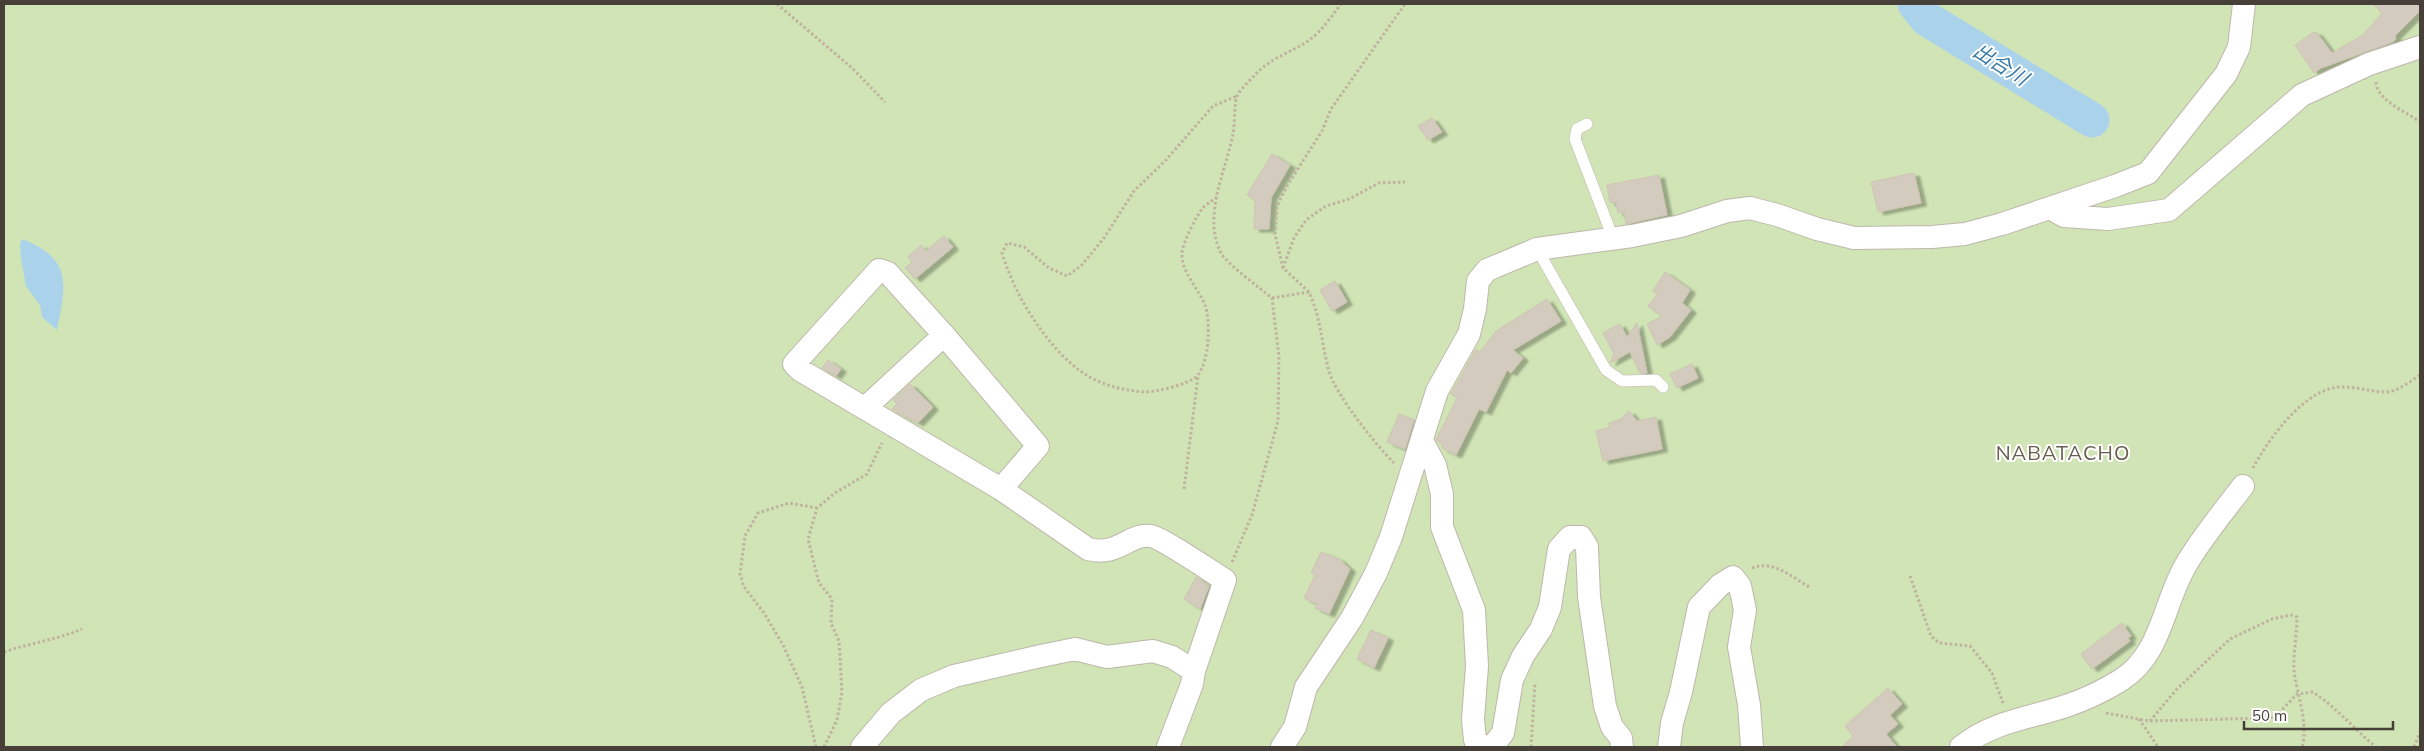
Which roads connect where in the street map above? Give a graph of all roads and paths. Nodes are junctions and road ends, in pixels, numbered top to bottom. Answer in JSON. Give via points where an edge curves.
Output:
{"nodes":[{"id":1,"x":777,"y":4,"type":"edge"},
{"id":2,"x":1341,"y":4,"type":"edge"},
{"id":3,"x":1405,"y":4,"type":"edge"},
{"id":4,"x":2244,"y":4,"type":"edge"},
{"id":5,"x":2420,"y":47,"type":"edge"},
{"id":6,"x":2375,"y":62,"type":"junction"},
{"id":7,"x":1237,"y":96,"type":"junction"},
{"id":8,"x":885,"y":102,"type":"dead end"},
{"id":9,"x":2420,"y":122,"type":"edge"},
{"id":10,"x":1587,"y":124,"type":"dead end"},
{"id":11,"x":1405,"y":182,"type":"dead end"},
{"id":12,"x":1217,"y":197,"type":"junction"},
{"id":13,"x":2050,"y":208,"type":"junction"},
{"id":14,"x":1613,"y":238,"type":"junction"},
{"id":15,"x":1537,"y":249,"type":"junction"},
{"id":16,"x":1283,"y":268,"type":"junction"},
{"id":17,"x":1309,"y":292,"type":"junction"},
{"id":18,"x":1272,"y":298,"type":"junction"},
{"id":19,"x":944,"y":335,"type":"junction"},
{"id":20,"x":2420,"y":375,"type":"edge"},
{"id":21,"x":1198,"y":376,"type":"junction"},
{"id":22,"x":1664,"y":387,"type":"dead end"},
{"id":23,"x":865,"y":408,"type":"junction"},
{"id":24,"x":891,"y":424,"type":"junction"},
{"id":25,"x":1422,"y":441,"type":"junction"},
{"id":26,"x":1410,"y":474,"type":"junction"},
{"id":27,"x":2244,"y":486,"type":"joint"},
{"id":28,"x":1184,"y":488,"type":"dead end"},
{"id":29,"x":1000,"y":489,"type":"junction"},
{"id":30,"x":817,"y":508,"type":"junction"},
{"id":31,"x":1910,"y":576,"type":"dead end"},
{"id":32,"x":1734,"y":577,"type":"junction"},
{"id":33,"x":1225,"y":580,"type":"junction"},
{"id":34,"x":1811,"y":588,"type":"dead end"},
{"id":35,"x":82,"y":629,"type":"dead end"},
{"id":36,"x":4,"y":652,"type":"edge"},
{"id":37,"x":1194,"y":671,"type":"junction"},
{"id":38,"x":1535,"y":679,"type":"dead end"},
{"id":39,"x":2297,"y":694,"type":"junction"},
{"id":40,"x":2104,"y":712,"type":"dead end"},
{"id":41,"x":2139,"y":719,"type":"junction"},
{"id":42,"x":2149,"y":721,"type":"junction"},
{"id":43,"x":2010,"y":722,"type":"junction"},
{"id":44,"x":2420,"y":732,"type":"edge"},
{"id":45,"x":816,"y":747,"type":"edge"},
{"id":46,"x":824,"y":747,"type":"edge"},
{"id":47,"x":862,"y":747,"type":"edge"},
{"id":48,"x":1168,"y":747,"type":"edge"},
{"id":49,"x":1282,"y":747,"type":"edge"},
{"id":50,"x":1483,"y":747,"type":"edge"},
{"id":51,"x":1492,"y":747,"type":"edge"},
{"id":52,"x":1531,"y":747,"type":"edge"},
{"id":53,"x":1622,"y":747,"type":"edge"},
{"id":54,"x":1669,"y":747,"type":"edge"},
{"id":55,"x":1752,"y":747,"type":"edge"},
{"id":56,"x":1961,"y":747,"type":"edge"},
{"id":57,"x":2158,"y":747,"type":"edge"},
{"id":58,"x":2302,"y":747,"type":"edge"},
{"id":59,"x":2376,"y":747,"type":"edge"},
{"id":60,"x":2414,"y":747,"type":"edge"}],
"edges":[{"from":1,"to":8,"type":"path","via":[[852,68]]},
{"from":2,"to":7,"type":"path","via":[[1307,43],[1272,60]]},
{"from":3,"to":16,"type":"path","via":[[1331,109],[1322,132],[1277,206],[1275,234]]},
{"from":4,"to":13,"type":"street","via":[[2239,47],[2226,74],[2148,173]]},
{"from":5,"to":6,"type":"street"},
{"from":6,"to":9,"type":"path","via":[[2376,86],[2386,99]]},
{"from":6,"to":13,"type":"street","via":[[2302,95],[2169,210],[2108,219],[2064,216]]},
{"from":7,"to":12,"type":"path","via":[[1236,118]]},
{"from":7,"to":21,"type":"path","via":[[1213,106],[1134,191],[1104,238],[1081,266],[1067,276],[1050,268],[1024,247],[1007,243],[1002,254],[1009,275],[1041,331],[1072,365],[1099,384],[1154,392]]},
{"from":10,"to":14,"type":"lane","via":[[1577,129],[1575,139]]},
{"from":11,"to":16,"type":"path","via":[[1379,183],[1349,199],[1326,206],[1306,220],[1294,238]]},
{"from":12,"to":18,"type":"path","via":[[1215,234],[1222,254]]},
{"from":12,"to":21,"type":"path","via":[[1202,208],[1181,254],[1191,282],[1204,304],[1208,322],[1206,356]]},
{"from":13,"to":14,"type":"street","via":[[1974,232],[1932,237],[1854,238],[1750,208],[1727,211],[1681,226]]},
{"from":14,"to":15,"type":"street"},
{"from":15,"to":22,"type":"lane","via":[[1606,370],[1622,381],[1656,380]]},
{"from":15,"to":25,"type":"street","via":[[1487,270],[1478,280],[1476,309],[1469,334],[1437,391]]},
{"from":16,"to":17,"type":"path"},
{"from":17,"to":18,"type":"path"},
{"from":17,"to":26,"type":"path","via":[[1318,312],[1329,372],[1366,432],[1392,462]]},
{"from":18,"to":33,"type":"path","via":[[1279,357],[1278,421],[1252,515]]},
{"from":19,"to":23,"type":"street"},
{"from":19,"to":23,"type":"street","via":[[888,273],[879,270],[794,364]]},
{"from":19,"to":29,"type":"street","via":[[1038,446]]},
{"from":20,"to":27,"type":"path","via":[[2388,392],[2360,387],[2329,389],[2306,401],[2278,431]]},
{"from":21,"to":28,"type":"path"},
{"from":23,"to":24,"type":"street"},
{"from":24,"to":29,"type":"street"},
{"from":24,"to":30,"type":"path","via":[[867,474]]},
{"from":25,"to":26,"type":"street"},
{"from":25,"to":50,"type":"street","via":[[1435,465],[1442,494],[1442,527],[1474,610],[1477,666],[1473,719],[1475,740]]},
{"from":26,"to":49,"type":"street","via":[[1376,573],[1352,618],[1306,688],[1295,727]]},
{"from":27,"to":43,"type":"street","via":[[2187,563],[2169,600],[2161,630],[2136,668],[2121,680],[2068,705]]},
{"from":29,"to":33,"type":"street","via":[[1088,548],[1100,552],[1112,550],[1138,538],[1152,536]]},
{"from":30,"to":45,"type":"path","via":[[790,504],[758,513],[745,536],[740,574],[744,587],[783,645],[802,687]]},
{"from":30,"to":46,"type":"path","via":[[808,539],[819,583],[832,599],[831,623],[839,641],[842,692],[837,720]]},
{"from":31,"to":43,"type":"path","via":[[1931,636],[1939,643],[1970,646],[1992,673]]},
{"from":32,"to":34,"type":"path","via":[[1760,565],[1778,568]]},
{"from":32,"to":54,"type":"street","via":[[1720,585],[1699,608]]},
{"from":32,"to":55,"type":"street","via":[[1740,586],[1745,610],[1739,647]]},
{"from":33,"to":37,"type":"street"},
{"from":35,"to":36,"type":"path"},
{"from":37,"to":47,"type":"street","via":[[1172,657],[1153,651],[1107,657],[1075,649],[1041,656],[954,676],[920,690],[891,713]]},
{"from":37,"to":48,"type":"street"},
{"from":38,"to":52,"type":"path"},
{"from":39,"to":42,"type":"path","via":[[2270,718]]},
{"from":39,"to":42,"type":"path","via":[[2293,650],[2297,617],[2291,614],[2272,619],[2230,639],[2176,690]]},
{"from":39,"to":58,"type":"path","via":[[2305,736]]},
{"from":39,"to":59,"type":"path","via":[[2313,692],[2332,705]]},
{"from":40,"to":41,"type":"path"},
{"from":41,"to":42,"type":"path"},
{"from":41,"to":57,"type":"path"},
{"from":43,"to":56,"type":"street","via":[[1998,725]]},
{"from":44,"to":60,"type":"path"},
{"from":51,"to":53,"type":"street","via":[[1502,733],[1512,680],[1523,656],[1541,630],[1550,607],[1559,549],[1570,537],[1581,536],[1587,547],[1589,597],[1606,706]]}]}
